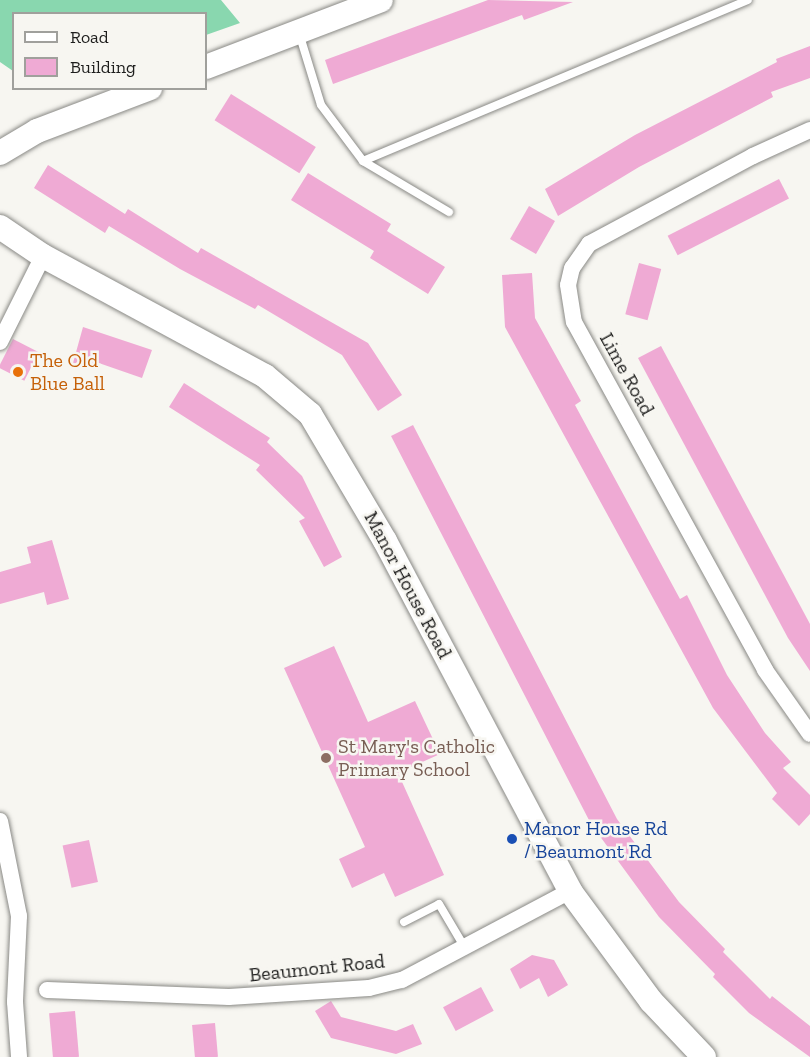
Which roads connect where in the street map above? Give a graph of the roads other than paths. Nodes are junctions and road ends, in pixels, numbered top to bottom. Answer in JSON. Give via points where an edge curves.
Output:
{"nodes":[{"id":1,"x":381,"y":0,"type":"edge"},
{"id":2,"x":748,"y":0,"type":"edge"},
{"id":3,"x":299,"y":32,"type":"junction"},
{"id":4,"x":207,"y":68,"type":"edge"},
{"id":5,"x":145,"y":90,"type":"edge"},
{"id":6,"x":810,"y":130,"type":"edge"},
{"id":7,"x":0,"y":153,"type":"edge"},
{"id":8,"x":363,"y":161,"type":"junction"},
{"id":9,"x":449,"y":212,"type":"dead end"},
{"id":10,"x":0,"y":227,"type":"edge"},
{"id":11,"x":43,"y":256,"type":"junction"},
{"id":12,"x":0,"y":342,"type":"edge"},
{"id":13,"x":810,"y":734,"type":"edge"},
{"id":14,"x":0,"y":821,"type":"edge"},
{"id":15,"x":570,"y":891,"type":"junction"},
{"id":16,"x":404,"y":922,"type":"dead end"},
{"id":17,"x":465,"y":948,"type":"junction"},
{"id":18,"x":17,"y":980,"type":"junction"},
{"id":19,"x":0,"y":985,"type":"edge"},
{"id":20,"x":47,"y":990,"type":"dead end"},
{"id":21,"x":19,"y":1057,"type":"edge"},
{"id":22,"x":704,"y":1057,"type":"edge"}],
"edges":[{"from":1,"to":3,"type":"main road"},
{"from":2,"to":8,"type":"lane"},
{"from":3,"to":4,"type":"main road"},
{"from":3,"to":8,"type":"lane","via":[[321,105]]},
{"from":5,"to":7,"type":"main road","via":[[37,131]]},
{"from":6,"to":13,"type":"street","name":"Lime Road","via":[[732,166],[589,244],[572,268],[568,285],[574,322],[765,670]]},
{"from":8,"to":9,"type":"lane"},
{"from":10,"to":11,"type":"main road","name":"Manor House Road"},
{"from":11,"to":12,"type":"street"},
{"from":11,"to":15,"type":"main road","name":"Manor House Road","via":[[265,376],[310,414],[386,541]]},
{"from":14,"to":18,"type":"street","via":[[19,916]]},
{"from":15,"to":17,"type":"street","name":"Beaumont Road"},
{"from":15,"to":22,"type":"main road","name":"Manor House Road","via":[[651,1001]]},
{"from":16,"to":17,"type":"lane","via":[[439,904]]},
{"from":17,"to":20,"type":"street","name":"Beaumont Road","via":[[402,980],[369,988],[229,997]]},
{"from":18,"to":19,"type":"street"},
{"from":18,"to":21,"type":"street"}]}
